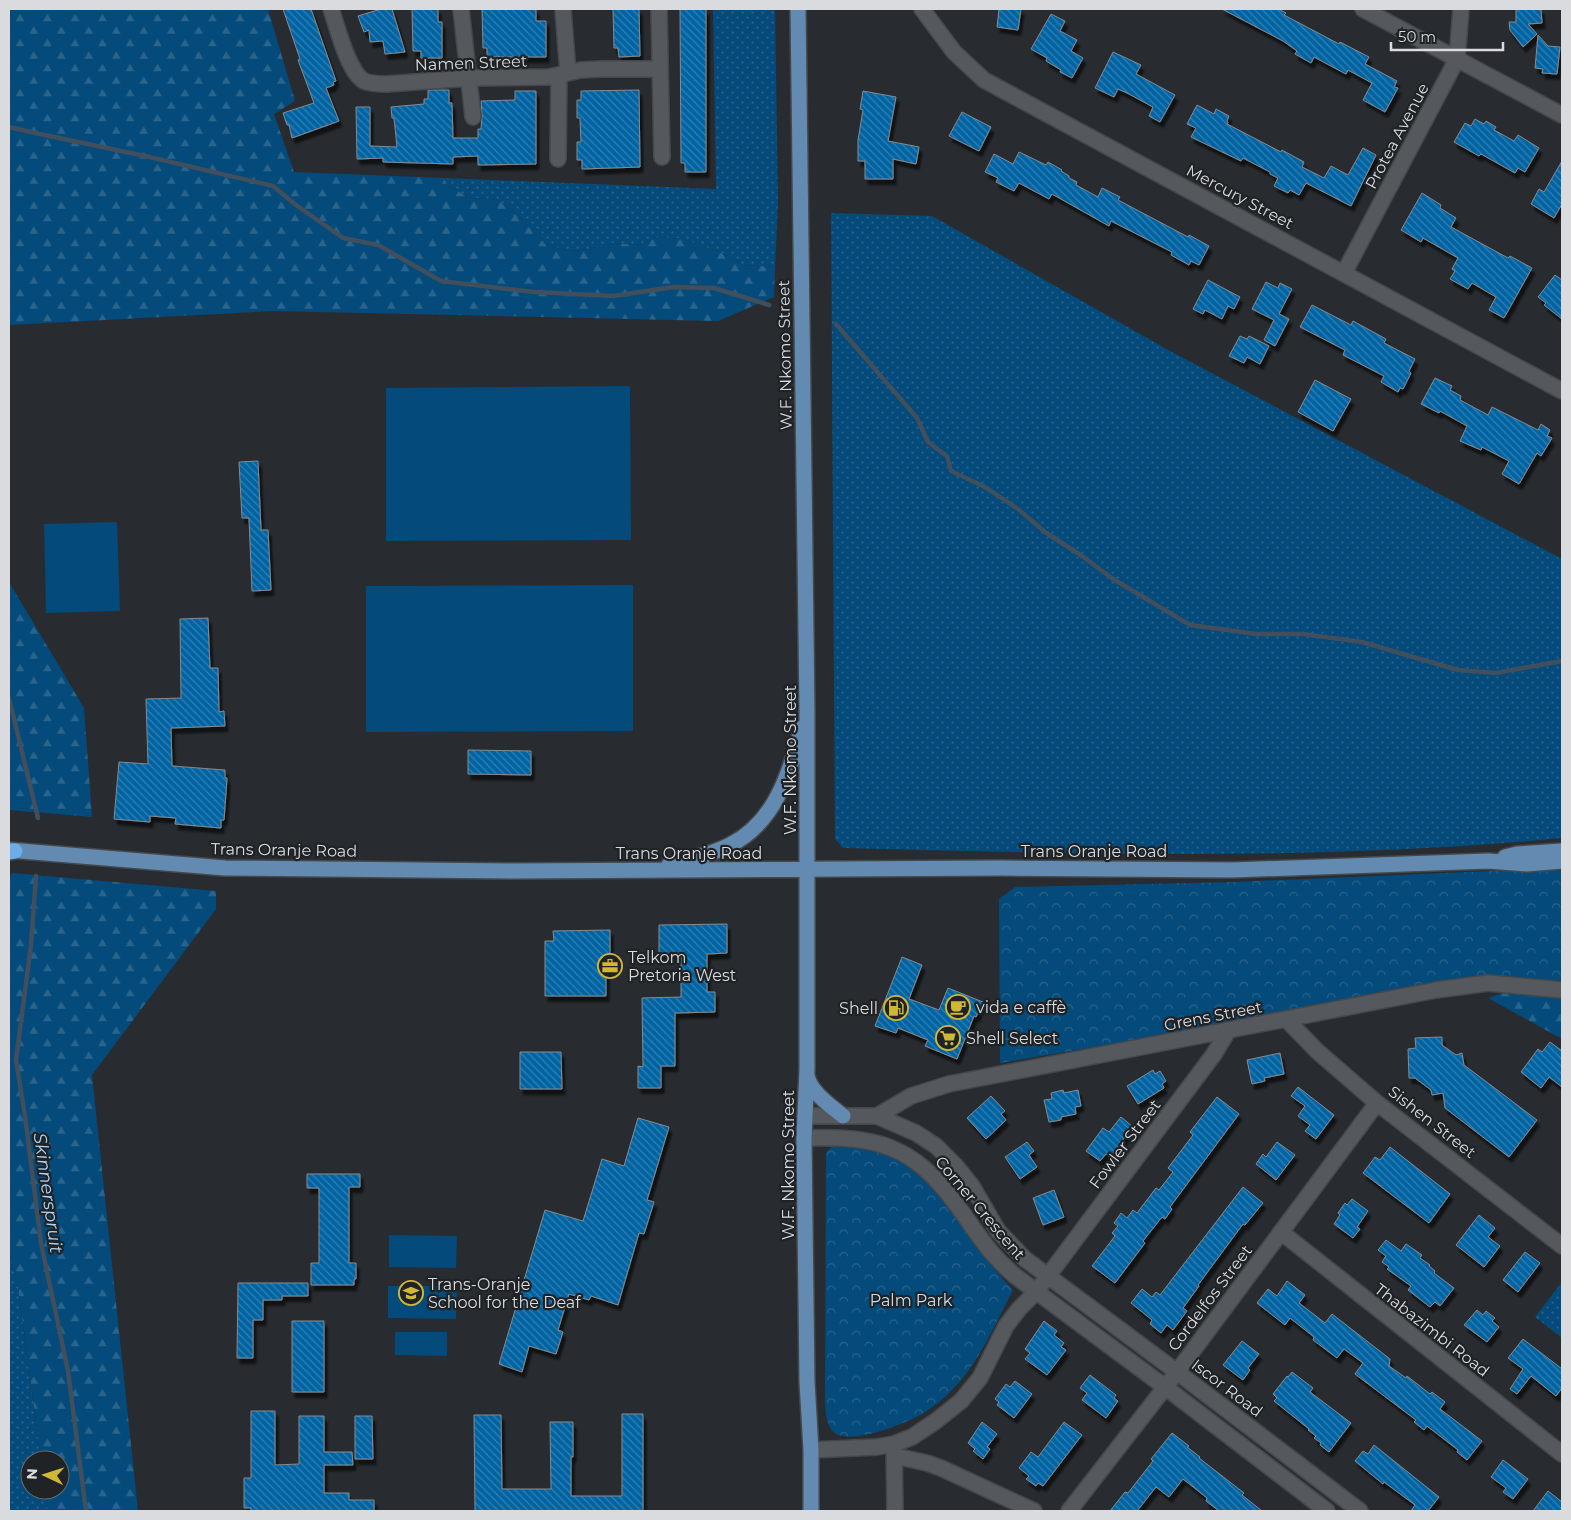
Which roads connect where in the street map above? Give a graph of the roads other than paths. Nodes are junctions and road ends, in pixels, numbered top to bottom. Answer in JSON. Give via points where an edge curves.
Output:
{"nodes":[{"id":1,"x":331,"y":9,"type":"edge"},
{"id":2,"x":461,"y":9,"type":"edge"},
{"id":3,"x":563,"y":9,"type":"edge"},
{"id":4,"x":659,"y":9,"type":"edge"},
{"id":5,"x":798,"y":9,"type":"edge"},
{"id":6,"x":922,"y":9,"type":"edge"},
{"id":7,"x":1363,"y":9,"type":"edge"},
{"id":8,"x":1461,"y":9,"type":"edge"},
{"id":9,"x":1457,"y":59,"type":"junction"},
{"id":10,"x":660,"y":69,"type":"junction"},
{"id":11,"x":563,"y":74,"type":"junction"},
{"id":12,"x":470,"y":78,"type":"junction"},
{"id":13,"x":1562,"y":115,"type":"edge"},
{"id":14,"x":474,"y":116,"type":"dead end"},
{"id":15,"x":662,"y":157,"type":"dead end"},
{"id":16,"x":558,"y":159,"type":"dead end"},
{"id":17,"x":1344,"y":273,"type":"junction"},
{"id":18,"x":1562,"y":391,"type":"edge"},
{"id":19,"x":807,"y":711,"type":"junction"},
{"id":20,"x":11,"y":851,"type":"edge"},
{"id":21,"x":1562,"y":851,"type":"edge"},
{"id":22,"x":1489,"y":861,"type":"junction"},
{"id":23,"x":1562,"y":861,"type":"edge"},
{"id":24,"x":653,"y":870,"type":"junction"},
{"id":25,"x":808,"y":870,"type":"junction"},
{"id":26,"x":1562,"y":990,"type":"edge"},
{"id":27,"x":1286,"y":1020,"type":"junction"},
{"id":28,"x":1228,"y":1031,"type":"junction"},
{"id":29,"x":807,"y":1069,"type":"junction"},
{"id":30,"x":1377,"y":1102,"type":"junction"},
{"id":31,"x":805,"y":1116,"type":"junction"},
{"id":32,"x":843,"y":1116,"type":"junction"},
{"id":33,"x":877,"y":1116,"type":"junction"},
{"id":34,"x":804,"y":1138,"type":"junction"},
{"id":35,"x":1281,"y":1232,"type":"junction"},
{"id":36,"x":1562,"y":1246,"type":"edge"},
{"id":37,"x":1048,"y":1276,"type":"junction"},
{"id":38,"x":1036,"y":1292,"type":"junction"},
{"id":39,"x":1177,"y":1372,"type":"junction"},
{"id":40,"x":1164,"y":1387,"type":"junction"},
{"id":41,"x":810,"y":1450,"type":"junction"},
{"id":42,"x":894,"y":1450,"type":"junction"},
{"id":43,"x":1562,"y":1454,"type":"edge"},
{"id":44,"x":812,"y":1511,"type":"edge"},
{"id":45,"x":895,"y":1511,"type":"edge"},
{"id":46,"x":1034,"y":1511,"type":"edge"},
{"id":47,"x":1069,"y":1511,"type":"edge"},
{"id":48,"x":1327,"y":1511,"type":"edge"},
{"id":49,"x":1360,"y":1511,"type":"edge"}],
"edges":[{"from":1,"to":12,"type":"street","name":"Namen Street","via":[[352,66],[365,82],[387,84]]},
{"from":2,"to":12,"type":"street"},
{"from":3,"to":11,"type":"street"},
{"from":4,"to":10,"type":"street"},
{"from":5,"to":19,"type":"main road","name":"W.F. Nkomo Street"},
{"from":6,"to":17,"type":"street","name":"Mercury Street","via":[[954,52],[984,80]]},
{"from":7,"to":9,"type":"street"},
{"from":8,"to":9,"type":"street","name":"Protea Avenue"},
{"from":9,"to":13,"type":"street"},
{"from":9,"to":17,"type":"street","name":"Protea Avenue"},
{"from":10,"to":11,"type":"street","name":"Namen Street","via":[[601,69]]},
{"from":10,"to":15,"type":"street"},
{"from":11,"to":12,"type":"street","name":"Namen Street"},
{"from":11,"to":16,"type":"street"},
{"from":12,"to":14,"type":"street"},
{"from":17,"to":18,"type":"street","name":"Mercury Street"},
{"from":19,"to":24,"type":"main road","via":[[790,768],[778,797],[764,818],[731,844]]},
{"from":19,"to":25,"type":"main road","name":"W.F. Nkomo Street"},
{"from":20,"to":24,"type":"main road","name":"Trans Oranje Road","via":[[255,869]]},
{"from":21,"to":22,"type":"main road","name":"Trans Oranje Road","via":[[1517,854]]},
{"from":22,"to":23,"type":"main road","name":"Trans Oranje Road","via":[[1527,864]]},
{"from":22,"to":25,"type":"main road","name":"Trans Oranje Road","via":[[1232,870]]},
{"from":24,"to":25,"type":"main road","name":"Trans Oranje Road"},
{"from":25,"to":29,"type":"main road","name":"W.F. Nkomo Street"},
{"from":26,"to":27,"type":"street","name":"Grens Street","via":[[1514,984],[1464,985]]},
{"from":27,"to":28,"type":"street","name":"Grens Street"},
{"from":27,"to":30,"type":"street","name":"Sishen Street"},
{"from":28,"to":33,"type":"street","name":"Grens Street","via":[[949,1084],[911,1096]]},
{"from":28,"to":37,"type":"street","name":"Fowler Street"},
{"from":29,"to":31,"type":"main road","name":"W.F. Nkomo Street"},
{"from":29,"to":32,"type":"main road","via":[[808,1082]]},
{"from":30,"to":35,"type":"street","name":"Cordelfos Street"},
{"from":30,"to":36,"type":"street","name":"Sishen Street"},
{"from":31,"to":32,"type":"street","name":"Corner Crescent"},
{"from":31,"to":34,"type":"main road","name":"W.F. Nkomo Street"},
{"from":32,"to":33,"type":"street","name":"Corner Crescent"},
{"from":33,"to":37,"type":"street","name":"Corner Crescent","via":[[916,1132],[936,1146],[972,1186],[998,1231],[1010,1245]]},
{"from":34,"to":38,"type":"street","name":"Corner Crescent","via":[[867,1140],[909,1156],[943,1188],[997,1260]]},
{"from":34,"to":41,"type":"main road","name":"W.F. Nkomo Street"},
{"from":35,"to":39,"type":"street","name":"Cordelfos Street"},
{"from":35,"to":43,"type":"street","name":"Thabazimbi Road"},
{"from":37,"to":38,"type":"street","name":"Fowler Street"},
{"from":37,"to":39,"type":"street","name":"Iscor Road"},
{"from":38,"to":40,"type":"street"},
{"from":38,"to":42,"type":"street","via":[[1006,1326],[973,1388],[936,1421]]},
{"from":39,"to":40,"type":"street","name":"Cordelfos Street"},
{"from":39,"to":49,"type":"street","name":"Iscor Road"},
{"from":40,"to":47,"type":"street","name":"Cordelfos Street"},
{"from":40,"to":48,"type":"street"},
{"from":41,"to":42,"type":"street","via":[[877,1447]]},
{"from":41,"to":44,"type":"main road","name":"W.F. Nkomo Street"},
{"from":42,"to":45,"type":"street"},
{"from":42,"to":46,"type":"street"}]}
